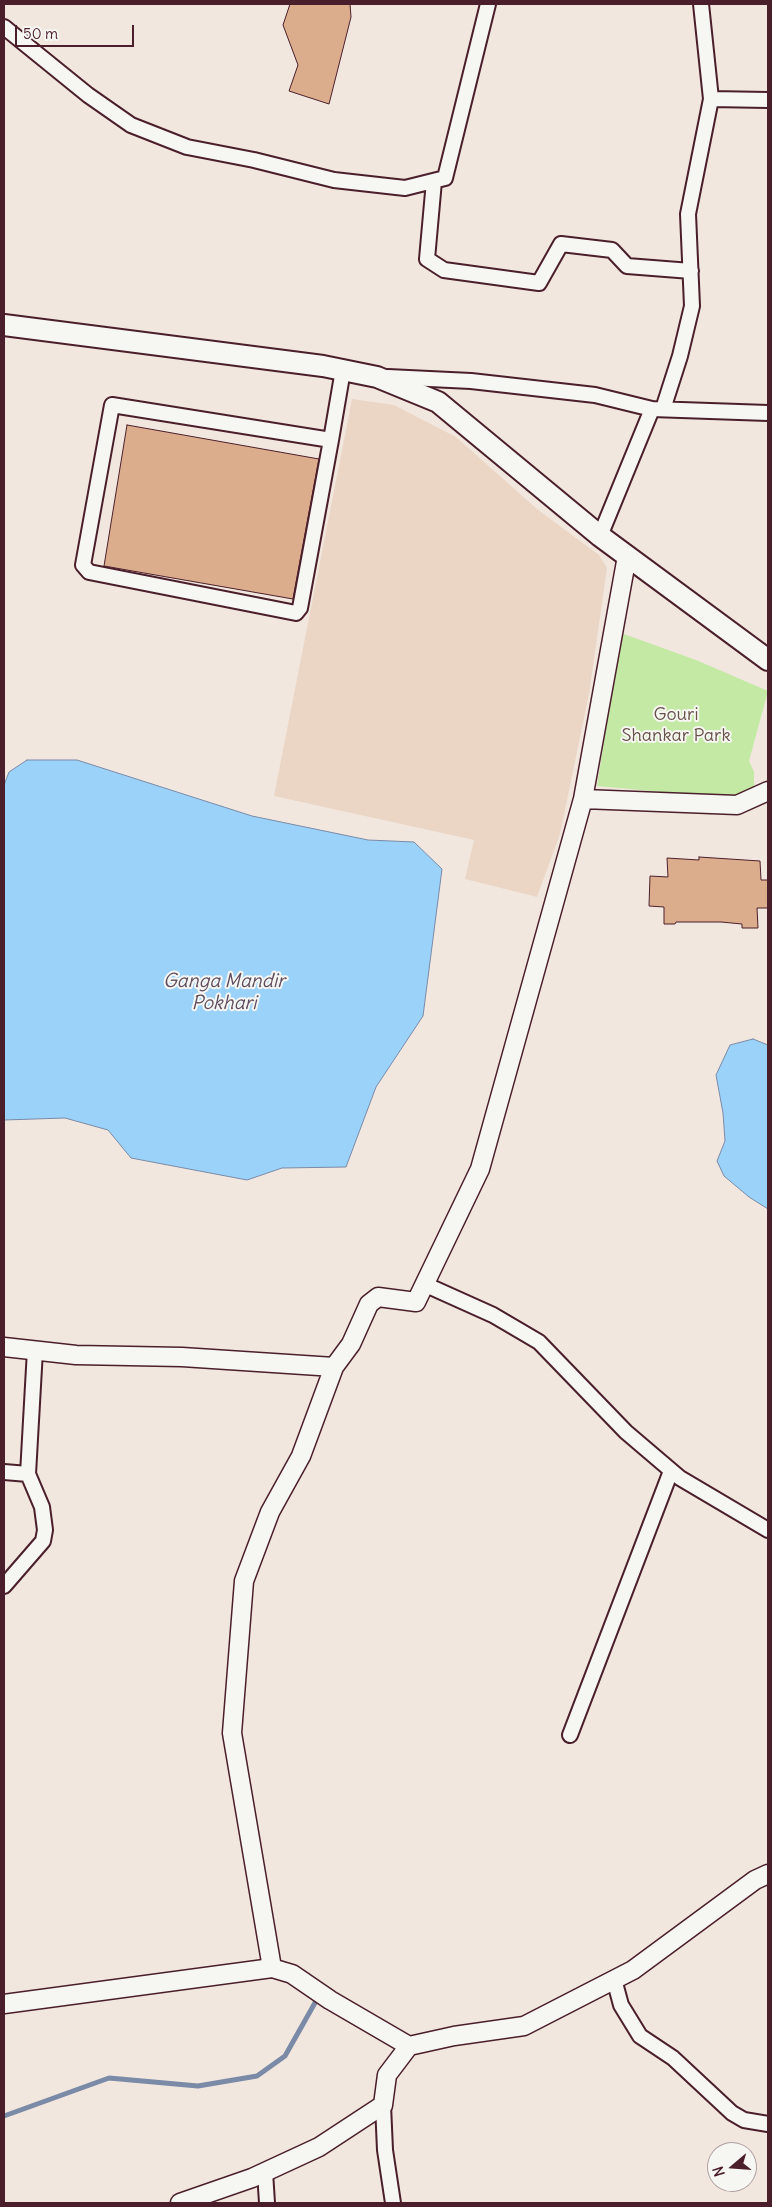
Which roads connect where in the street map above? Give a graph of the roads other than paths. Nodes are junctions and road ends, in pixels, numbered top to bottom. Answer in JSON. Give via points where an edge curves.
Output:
{"nodes":[{"id":1,"x":488,"y":4,"type":"edge"},
{"id":2,"x":701,"y":4,"type":"edge"},
{"id":3,"x":4,"y":27,"type":"edge"},
{"id":4,"x":711,"y":99,"type":"junction"},
{"id":5,"x":768,"y":100,"type":"edge"},
{"id":6,"x":434,"y":181,"type":"junction"},
{"id":7,"x":690,"y":271,"type":"junction"},
{"id":8,"x":4,"y":325,"type":"edge"},
{"id":9,"x":343,"y":370,"type":"junction"},
{"id":10,"x":377,"y":376,"type":"junction"},
{"id":11,"x":657,"y":409,"type":"junction"},
{"id":12,"x":768,"y":413,"type":"edge"},
{"id":13,"x":331,"y":440,"type":"junction"},
{"id":14,"x":600,"y":536,"type":"junction"},
{"id":15,"x":627,"y":556,"type":"junction"},
{"id":16,"x":768,"y":660,"type":"edge"},
{"id":17,"x":768,"y":791,"type":"edge"},
{"id":18,"x":583,"y":799,"type":"junction"},
{"id":19,"x":424,"y":1284,"type":"junction"},
{"id":20,"x":4,"y":1347,"type":"edge"},
{"id":21,"x":35,"y":1350,"type":"junction"},
{"id":22,"x":334,"y":1367,"type":"junction"},
{"id":23,"x":671,"y":1471,"type":"junction"},
{"id":24,"x":4,"y":1472,"type":"edge"},
{"id":25,"x":28,"y":1474,"type":"junction"},
{"id":26,"x":768,"y":1530,"type":"edge"},
{"id":27,"x":4,"y":1586,"type":"edge"},
{"id":28,"x":570,"y":1735,"type":"dead end"},
{"id":29,"x":768,"y":1874,"type":"edge"},
{"id":30,"x":272,"y":1968,"type":"junction"},
{"id":31,"x":614,"y":1979,"type":"junction"},
{"id":32,"x":4,"y":2004,"type":"edge"},
{"id":33,"x":409,"y":2046,"type":"junction"},
{"id":34,"x":383,"y":2105,"type":"junction"},
{"id":35,"x":768,"y":2124,"type":"edge"},
{"id":36,"x":265,"y":2172,"type":"junction"},
{"id":37,"x":180,"y":2203,"type":"edge"},
{"id":38,"x":267,"y":2203,"type":"edge"},
{"id":39,"x":394,"y":2203,"type":"edge"}],
"edges":[{"from":1,"to":6,"type":"street","via":[[445,178]]},
{"from":2,"to":4,"type":"street"},
{"from":3,"to":6,"type":"street","via":[[88,95],[131,125],[187,147],[334,180],[405,188]]},
{"from":4,"to":5,"type":"street"},
{"from":4,"to":7,"type":"street","via":[[688,214]]},
{"from":6,"to":7,"type":"street","via":[[427,259],[444,270],[539,283],[561,244],[612,250],[627,266]]},
{"from":7,"to":11,"type":"street","via":[[692,306],[680,356]]},
{"from":8,"to":9,"type":"main road"},
{"from":9,"to":10,"type":"main road"},
{"from":9,"to":13,"type":"street"},
{"from":10,"to":11,"type":"street","via":[[471,380],[585,394]]},
{"from":10,"to":14,"type":"main road","via":[[438,402]]},
{"from":11,"to":12,"type":"street"},
{"from":11,"to":14,"type":"street"},
{"from":13,"to":13,"type":"street","via":[[300,608],[296,614],[89,572],[83,565],[112,405]]},
{"from":14,"to":15,"type":"main road"},
{"from":15,"to":16,"type":"main road"},
{"from":15,"to":18,"type":"street"},
{"from":17,"to":18,"type":"street","via":[[738,805]]},
{"from":18,"to":19,"type":"street","via":[[480,1169]]},
{"from":19,"to":22,"type":"street","via":[[416,1302],[378,1296],[368,1304],[351,1344]]},
{"from":19,"to":23,"type":"street","via":[[493,1315],[539,1342],[626,1432]]},
{"from":20,"to":21,"type":"street"},
{"from":21,"to":22,"type":"street","via":[[76,1355],[182,1357]]},
{"from":21,"to":25,"type":"street"},
{"from":22,"to":30,"type":"street","via":[[301,1456],[270,1512],[244,1581],[232,1733]]},
{"from":23,"to":26,"type":"street"},
{"from":23,"to":28,"type":"street"},
{"from":24,"to":25,"type":"street"},
{"from":25,"to":27,"type":"street","via":[[42,1507],[45,1530],[42,1540]]},
{"from":29,"to":31,"type":"street","via":[[755,1880],[633,1970]]},
{"from":30,"to":32,"type":"street"},
{"from":30,"to":33,"type":"street","via":[[292,1974]]},
{"from":31,"to":33,"type":"street","via":[[524,2026]]},
{"from":31,"to":35,"type":"street","via":[[621,2005],[640,2036],[673,2058],[732,2113],[757,2124]]},
{"from":33,"to":34,"type":"street","via":[[387,2075]]},
{"from":34,"to":36,"type":"street","via":[[319,2147]]},
{"from":34,"to":39,"type":"street","via":[[384,2150]]},
{"from":36,"to":37,"type":"street"},
{"from":36,"to":38,"type":"street"}]}
